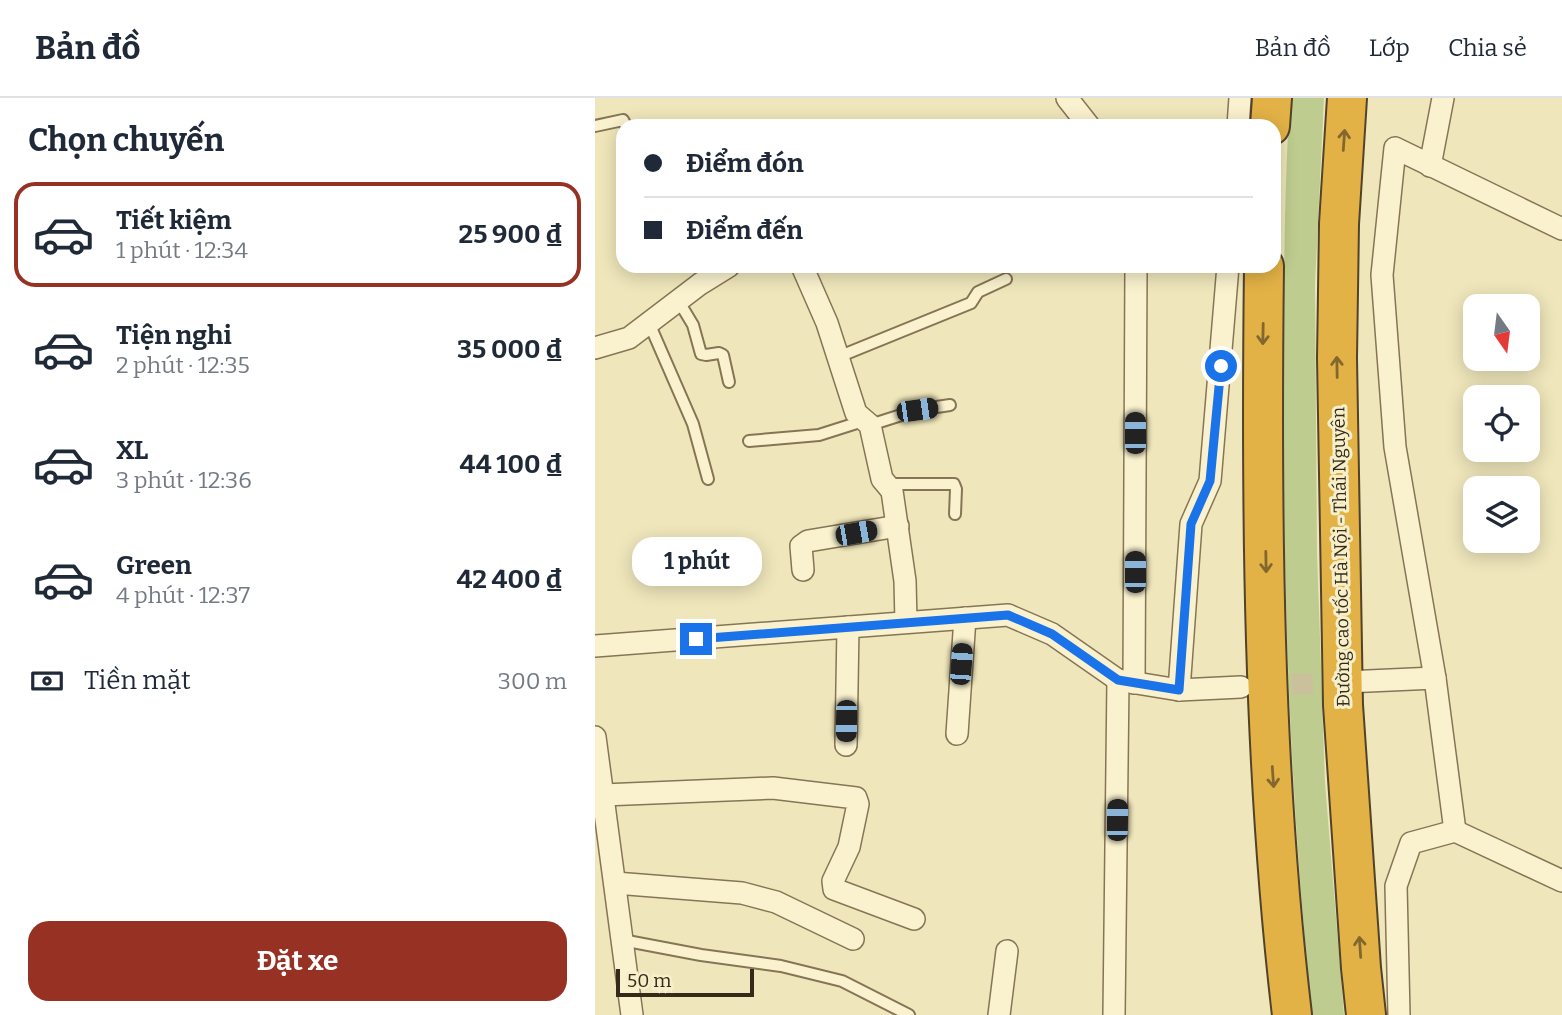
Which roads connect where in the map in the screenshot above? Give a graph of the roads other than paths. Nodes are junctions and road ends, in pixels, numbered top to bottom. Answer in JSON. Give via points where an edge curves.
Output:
{"nodes":[{"id":1,"x":1067,"y":98,"type":"edge"},
{"id":2,"x":1240,"y":98,"type":"edge"},
{"id":3,"x":1272,"y":98,"type":"edge"},
{"id":4,"x":1347,"y":98,"type":"edge"},
{"id":5,"x":1443,"y":98,"type":"edge"},
{"id":6,"x":1084,"y":119,"type":"edge"},
{"id":7,"x":1238,"y":119,"type":"edge"},
{"id":8,"x":1270,"y":119,"type":"edge"},
{"id":9,"x":616,"y":122,"type":"edge"},
{"id":10,"x":595,"y":126,"type":"edge"},
{"id":11,"x":1430,"y":166,"type":"junction"},
{"id":12,"x":1562,"y":229,"type":"edge"},
{"id":13,"x":711,"y":273,"type":"edge"},
{"id":14,"x":804,"y":273,"type":"edge"},
{"id":15,"x":1136,"y":273,"type":"edge"},
{"id":16,"x":1227,"y":273,"type":"edge"},
{"id":17,"x":1263,"y":273,"type":"edge"},
{"id":18,"x":1006,"y":279,"type":"dead end"},
{"id":19,"x":678,"y":300,"type":"junction"},
{"id":20,"x":649,"y":323,"type":"junction"},
{"id":21,"x":595,"y":348,"type":"edge"},
{"id":22,"x":838,"y":357,"type":"junction"},
{"id":23,"x":729,"y":382,"type":"dead end"},
{"id":24,"x":950,"y":405,"type":"dead end"},
{"id":25,"x":866,"y":423,"type":"junction"},
{"id":26,"x":749,"y":441,"type":"dead end"},
{"id":27,"x":708,"y":479,"type":"dead end"},
{"id":28,"x":886,"y":484,"type":"junction"},
{"id":29,"x":955,"y":514,"type":"dead end"},
{"id":30,"x":898,"y":526,"type":"junction"},
{"id":31,"x":803,"y":570,"type":"dead end"},
{"id":32,"x":964,"y":618,"type":"junction"},
{"id":33,"x":906,"y":622,"type":"junction"},
{"id":34,"x":848,"y":627,"type":"junction"},
{"id":35,"x":595,"y":646,"type":"edge"},
{"id":36,"x":1435,"y":678,"type":"junction"},
{"id":37,"x":1126,"y":682,"type":"junction"},
{"id":38,"x":1346,"y":682,"type":"tunnel mouth"},
{"id":39,"x":1241,"y":687,"type":"tunnel mouth"},
{"id":40,"x":1179,"y":690,"type":"junction"},
{"id":41,"x":957,"y":734,"type":"dead end"},
{"id":42,"x":595,"y":737,"type":"edge"},
{"id":43,"x":846,"y":745,"type":"dead end"},
{"id":44,"x":603,"y":795,"type":"junction"},
{"id":45,"x":1455,"y":831,"type":"junction"},
{"id":46,"x":1562,"y":881,"type":"edge"},
{"id":47,"x":615,"y":883,"type":"junction"},
{"id":48,"x":914,"y":919,"type":"dead end"},
{"id":49,"x":853,"y":939,"type":"dead end"},
{"id":50,"x":622,"y":940,"type":"junction"},
{"id":51,"x":1007,"y":951,"type":"dead end"},
{"id":52,"x":909,"y":1014,"type":"edge"},
{"id":53,"x":632,"y":1015,"type":"edge"},
{"id":54,"x":999,"y":1015,"type":"edge"},
{"id":55,"x":1114,"y":1015,"type":"edge"},
{"id":56,"x":1292,"y":1015,"type":"edge"},
{"id":57,"x":1366,"y":1015,"type":"edge"},
{"id":58,"x":1399,"y":1015,"type":"edge"}],
"edges":[{"from":1,"to":6,"type":"street"},
{"from":2,"to":7,"type":"street"},
{"from":3,"to":8,"type":"highway"},
{"from":57,"to":4,"type":"highway","name":"Đường cao tốc Hà Nội - Thái Nguyên","one_way":true,"via":[[1343,705],[1337,345]]},
{"from":5,"to":11,"type":"street"},
{"from":9,"to":10,"type":"lane"},
{"from":11,"to":12,"type":"street"},
{"from":11,"to":36,"type":"street","via":[[1395,148],[1382,275],[1395,447]]},
{"from":13,"to":19,"type":"street"},
{"from":14,"to":22,"type":"street"},
{"from":15,"to":37,"type":"street"},
{"from":16,"to":40,"type":"street","via":[[1210,481],[1191,524]]},
{"from":17,"to":56,"type":"highway","one_way":true,"via":[[1268,709]]},
{"from":18,"to":22,"type":"lane","via":[[978,292],[971,303]]},
{"from":19,"to":20,"type":"street"},
{"from":19,"to":23,"type":"lane","via":[[693,325],[701,354],[723,355]]},
{"from":20,"to":21,"type":"street","via":[[629,338]]},
{"from":20,"to":27,"type":"lane","via":[[694,424]]},
{"from":22,"to":25,"type":"street","via":[[856,413]]},
{"from":24,"to":25,"type":"lane"},
{"from":25,"to":26,"type":"lane","via":[[819,435]]},
{"from":25,"to":28,"type":"street"},
{"from":28,"to":29,"type":"lane","via":[[954,484]]},
{"from":28,"to":30,"type":"street","via":[[892,491]]},
{"from":30,"to":31,"type":"street","via":[[808,541],[801,546]]},
{"from":30,"to":33,"type":"street"},
{"from":32,"to":33,"type":"street"},
{"from":32,"to":37,"type":"street","via":[[1008,615],[1052,634]]},
{"from":32,"to":41,"type":"street"},
{"from":33,"to":34,"type":"street"},
{"from":34,"to":35,"type":"street"},
{"from":34,"to":43,"type":"street"},
{"from":36,"to":38,"type":"street"},
{"from":36,"to":45,"type":"street"},
{"from":37,"to":40,"type":"street"},
{"from":37,"to":55,"type":"street"},
{"from":39,"to":40,"type":"street"},
{"from":42,"to":44,"type":"street"},
{"from":44,"to":47,"type":"street"},
{"from":44,"to":48,"type":"street","via":[[773,788],[856,798],[849,847],[834,888]]},
{"from":45,"to":46,"type":"street"},
{"from":45,"to":58,"type":"street","via":[[1411,843],[1396,886]]},
{"from":47,"to":49,"type":"street","via":[[742,892],[776,902]]},
{"from":47,"to":50,"type":"street"},
{"from":50,"to":52,"type":"lane","via":[[781,966],[842,981]]},
{"from":50,"to":53,"type":"street"},
{"from":51,"to":54,"type":"street"}]}
